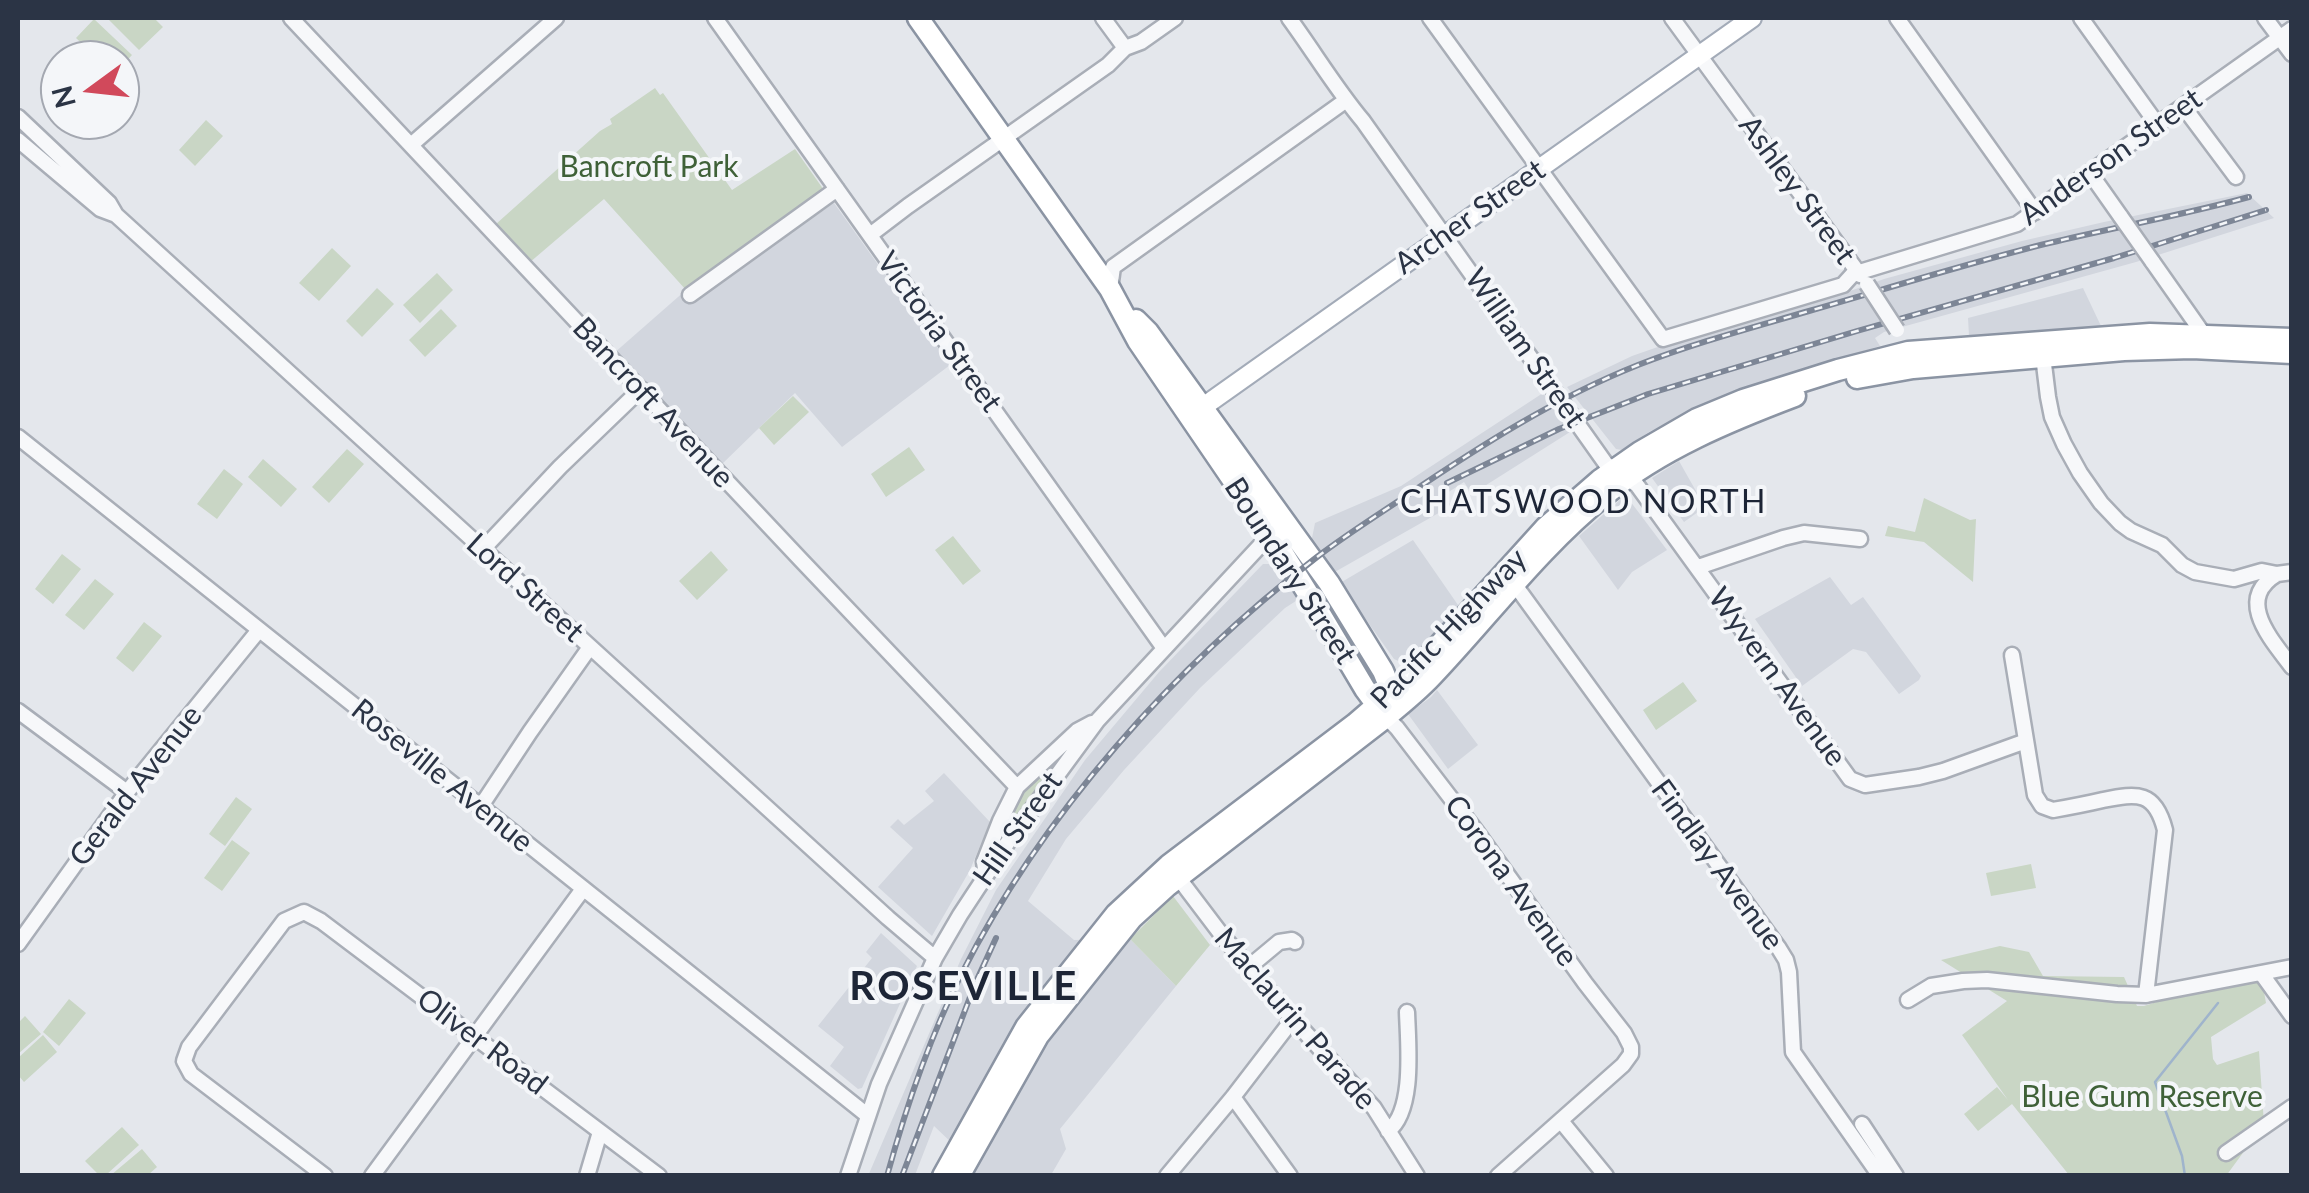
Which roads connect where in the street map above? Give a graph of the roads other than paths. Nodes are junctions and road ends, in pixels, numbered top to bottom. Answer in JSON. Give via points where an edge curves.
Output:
{"nodes":[{"id":1,"x":291,"y":18,"type":"edge"},
{"id":2,"x":556,"y":18,"type":"edge"},
{"id":3,"x":715,"y":18,"type":"edge"},
{"id":4,"x":918,"y":18,"type":"edge"},
{"id":5,"x":1103,"y":18,"type":"edge"},
{"id":6,"x":1174,"y":18,"type":"edge"},
{"id":7,"x":1289,"y":18,"type":"edge"},
{"id":8,"x":1430,"y":18,"type":"edge"},
{"id":9,"x":1672,"y":18,"type":"edge"},
{"id":10,"x":1752,"y":18,"type":"edge"},
{"id":11,"x":1897,"y":18,"type":"edge"},
{"id":12,"x":2081,"y":18,"type":"edge"},
{"id":13,"x":2265,"y":18,"type":"edge"},
{"id":14,"x":2286,"y":34,"type":"edge"},
{"id":15,"x":1125,"y":48,"type":"junction"},
{"id":16,"x":2292,"y":54,"type":"edge"},
{"id":17,"x":1699,"y":55,"type":"junction"},
{"id":18,"x":1345,"y":101,"type":"junction"},
{"id":19,"x":2183,"y":106,"type":"junction"},
{"id":20,"x":18,"y":117,"type":"edge"},
{"id":21,"x":2157,"y":124,"type":"junction"},
{"id":22,"x":1004,"y":139,"type":"junction"},
{"id":23,"x":18,"y":140,"type":"edge"},
{"id":24,"x":412,"y":146,"type":"junction"},
{"id":25,"x":1538,"y":169,"type":"junction"},
{"id":26,"x":2090,"y":173,"type":"junction"},
{"id":27,"x":2236,"y":177,"type":"dead end"},
{"id":28,"x":837,"y":190,"type":"junction"},
{"id":29,"x":2035,"y":212,"type":"junction"},
{"id":30,"x":116,"y":215,"type":"junction"},
{"id":31,"x":870,"y":235,"type":"junction"},
{"id":32,"x":1444,"y":236,"type":"junction"},
{"id":33,"x":1862,"y":278,"type":"junction"},
{"id":34,"x":696,"y":291,"type":"dead end"},
{"id":35,"x":1116,"y":297,"type":"junction"},
{"id":36,"x":2204,"y":334,"type":"junction"},
{"id":37,"x":2292,"y":339,"type":"edge"},
{"id":38,"x":2292,"y":353,"type":"edge"},
{"id":39,"x":2043,"y":356,"type":"junction"},
{"id":40,"x":1910,"y":360,"type":"junction"},
{"id":41,"x":641,"y":390,"type":"junction"},
{"id":42,"x":1195,"y":412,"type":"junction"},
{"id":43,"x":18,"y":437,"type":"edge"},
{"id":44,"x":1621,"y":474,"type":"junction"},
{"id":45,"x":1270,"y":535,"type":"junction"},
{"id":46,"x":1860,"y":539,"type":"dead end"},
{"id":47,"x":483,"y":550,"type":"junction"},
{"id":48,"x":1698,"y":568,"type":"junction"},
{"id":49,"x":2284,"y":573,"type":"edge"},
{"id":50,"x":1511,"y":579,"type":"junction"},
{"id":51,"x":259,"y":630,"type":"junction"},
{"id":52,"x":590,"y":647,"type":"junction"},
{"id":53,"x":1163,"y":647,"type":"junction"},
{"id":54,"x":2012,"y":655,"type":"dead end"},
{"id":55,"x":2292,"y":667,"type":"edge"},
{"id":56,"x":1385,"y":705,"type":"junction"},
{"id":57,"x":18,"y":711,"type":"edge"},
{"id":58,"x":1097,"y":720,"type":"junction"},
{"id":59,"x":2026,"y":741,"type":"junction"},
{"id":60,"x":1017,"y":787,"type":"junction"},
{"id":61,"x":127,"y":792,"type":"junction"},
{"id":62,"x":481,"y":806,"type":"junction"},
{"id":63,"x":1174,"y":871,"type":"junction"},
{"id":64,"x":986,"y":876,"type":"junction"},
{"id":65,"x":583,"y":889,"type":"junction"},
{"id":66,"x":1294,"y":942,"type":"dead end"},
{"id":67,"x":18,"y":944,"type":"edge"},
{"id":68,"x":935,"y":958,"type":"junction"},
{"id":69,"x":1248,"y":966,"type":"junction"},
{"id":70,"x":2292,"y":967,"type":"edge"},
{"id":71,"x":2261,"y":974,"type":"junction"},
{"id":72,"x":2146,"y":994,"type":"junction"},
{"id":73,"x":1908,"y":1000,"type":"dead end"},
{"id":74,"x":1406,"y":1012,"type":"dead end"},
{"id":75,"x":2292,"y":1016,"type":"edge"},
{"id":76,"x":1292,"y":1019,"type":"junction"},
{"id":77,"x":474,"y":1036,"type":"junction"},
{"id":78,"x":1233,"y":1097,"type":"junction"},
{"id":79,"x":2292,"y":1107,"type":"edge"},
{"id":80,"x":867,"y":1115,"type":"junction"},
{"id":81,"x":1561,"y":1121,"type":"junction"},
{"id":82,"x":1862,"y":1124,"type":"dead end"},
{"id":83,"x":600,"y":1132,"type":"junction"},
{"id":84,"x":1388,"y":1132,"type":"junction"},
{"id":85,"x":2226,"y":1153,"type":"dead end"},
{"id":86,"x":324,"y":1176,"type":"edge"},
{"id":87,"x":372,"y":1176,"type":"edge"},
{"id":88,"x":587,"y":1176,"type":"edge"},
{"id":89,"x":659,"y":1176,"type":"edge"},
{"id":90,"x":848,"y":1176,"type":"edge"},
{"id":91,"x":943,"y":1176,"type":"edge"},
{"id":92,"x":960,"y":1176,"type":"edge"},
{"id":93,"x":1167,"y":1176,"type":"edge"},
{"id":94,"x":1290,"y":1176,"type":"edge"},
{"id":95,"x":1416,"y":1176,"type":"edge"},
{"id":96,"x":1498,"y":1176,"type":"edge"},
{"id":97,"x":1606,"y":1176,"type":"edge"},
{"id":98,"x":1880,"y":1176,"type":"edge"},
{"id":99,"x":1896,"y":1176,"type":"edge"}],
"edges":[{"from":1,"to":24,"type":"street","name":"Bancroft Avenue"},
{"from":2,"to":24,"type":"street"},
{"from":3,"to":28,"type":"street","name":"Victoria Street"},
{"from":4,"to":22,"type":"highway","name":"Boundary Street"},
{"from":5,"to":15,"type":"street"},
{"from":6,"to":15,"type":"street"},
{"from":7,"to":18,"type":"street","name":"William Street"},
{"from":8,"to":25,"type":"street"},
{"from":9,"to":17,"type":"street","name":"Ashley Street"},
{"from":10,"to":17,"type":"main road","name":"Archer Street"},
{"from":11,"to":29,"type":"street"},
{"from":12,"to":21,"type":"street"},
{"from":13,"to":14,"type":"street"},
{"from":14,"to":16,"type":"street"},
{"from":14,"to":19,"type":"street","name":"Anderson Street"},
{"from":15,"to":22,"type":"street"},
{"from":17,"to":25,"type":"main road","name":"Archer Street"},
{"from":17,"to":33,"type":"street","name":"Ashley Street"},
{"from":18,"to":32,"type":"street","name":"William Street"},
{"from":18,"to":35,"type":"street","via":[[1113,267]]},
{"from":19,"to":21,"type":"street","name":"Anderson Street"},
{"from":19,"to":27,"type":"street"},
{"from":20,"to":30,"type":"street","name":"Lord Street"},
{"from":21,"to":26,"type":"street","name":"Anderson Street"},
{"from":22,"to":31,"type":"street"},
{"from":22,"to":35,"type":"highway","name":"Boundary Street"},
{"from":23,"to":30,"type":"street","name":"Lord Street"},
{"from":24,"to":41,"type":"street","name":"Bancroft Avenue"},
{"from":25,"to":32,"type":"main road","name":"Archer Street"},
{"from":25,"to":33,"type":"street","name":"Anderson Street","via":[[1662,339],[1843,285],[1852,274]]},
{"from":26,"to":29,"type":"street","name":"Anderson Street"},
{"from":26,"to":36,"type":"street","bridge":true},
{"from":28,"to":31,"type":"street","name":"Victoria Street"},
{"from":28,"to":34,"type":"street"},
{"from":29,"to":33,"type":"street","name":"Anderson Street","via":[[2006,229]]},
{"from":30,"to":47,"type":"street","name":"Lord Street"},
{"from":31,"to":53,"type":"street","name":"Victoria Street"},
{"from":32,"to":42,"type":"main road","name":"Archer Street"},
{"from":32,"to":44,"type":"street","name":"William Street","via":[[1606,464]]},
{"from":33,"to":40,"type":"street","name":"Ashley Street","bridge":true},
{"from":35,"to":42,"type":"highway","name":"Boundary Street","via":[[1148,332]]},
{"from":36,"to":37,"type":"highway","name":"Pacific Highway"},
{"from":36,"to":40,"type":"highway","name":"Pacific Highway"},
{"from":38,"to":39,"type":"highway","name":"Pacific Highway","via":[[2192,348]]},
{"from":39,"to":40,"type":"highway","name":"Pacific Highway"},
{"from":39,"to":49,"type":"street","via":[[2052,418],[2080,473],[2120,523],[2195,572],[2223,578]]},
{"from":40,"to":44,"type":"highway","name":"Pacific Highway","via":[[1823,374],[1734,404],[1668,435]]},
{"from":41,"to":47,"type":"street"},
{"from":41,"to":60,"type":"street","name":"Bancroft Avenue"},
{"from":42,"to":45,"type":"highway","name":"Boundary Street"},
{"from":42,"to":56,"type":"highway","name":"Boundary Street","via":[[1328,583],[1383,671]]},
{"from":43,"to":51,"type":"street","name":"Roseville Avenue"},
{"from":44,"to":48,"type":"street","name":"Wyvern Avenue","via":[[1638,485]]},
{"from":44,"to":50,"type":"highway","name":"Pacific Highway","via":[[1546,528]]},
{"from":45,"to":53,"type":"street","name":"Hill Street"},
{"from":45,"to":56,"type":"highway","name":"Boundary Street","via":[[1364,689]]},
{"from":46,"to":48,"type":"street","via":[[1804,533]]},
{"from":47,"to":52,"type":"street","name":"Lord Street"},
{"from":48,"to":59,"type":"street","name":"Wyvern Avenue","via":[[1856,783],[1931,774]]},
{"from":49,"to":55,"type":"street","via":[[2263,585],[2257,609]]},
{"from":50,"to":56,"type":"highway","name":"Pacific Highway","via":[[1429,679]]},
{"from":50,"to":98,"type":"street","name":"Findlay Avenue","via":[[1778,947],[1789,972],[1793,1052]]},
{"from":51,"to":61,"type":"street","name":"Gerald Avenue"},
{"from":51,"to":62,"type":"street","name":"Roseville Avenue"},
{"from":52,"to":62,"type":"street"},
{"from":52,"to":68,"type":"street","name":"Lord Street"},
{"from":53,"to":58,"type":"street","name":"Hill Street"},
{"from":54,"to":59,"type":"street"},
{"from":56,"to":63,"type":"highway","name":"Pacific Highway"},
{"from":56,"to":81,"type":"street","name":"Corona Avenue","via":[[1631,1047],[1624,1066]]},
{"from":57,"to":61,"type":"street"},
{"from":58,"to":60,"type":"street","via":[[1077,730]]},
{"from":58,"to":64,"type":"street","name":"Hill Street"},
{"from":59,"to":72,"type":"street","via":[[2042,806],[2054,810],[2132,794],[2148,798],[2160,812],[2165,830]]},
{"from":60,"to":64,"type":"street","via":[[984,862]]},
{"from":61,"to":67,"type":"street","name":"Gerald Avenue"},
{"from":62,"to":65,"type":"street","name":"Roseville Avenue"},
{"from":63,"to":69,"type":"street","name":"Maclaurin Parade"},
{"from":63,"to":91,"type":"highway","name":"Pacific Highway","via":[[1116,914],[1026,1027]]},
{"from":63,"to":92,"type":"highway","name":"Pacific Highway","via":[[1046,1024]]},
{"from":64,"to":68,"type":"street","name":"Hill Street"},
{"from":65,"to":77,"type":"street"},
{"from":65,"to":80,"type":"street","name":"Roseville Avenue"},
{"from":66,"to":69,"type":"street","via":[[1278,942]]},
{"from":68,"to":80,"type":"street","name":"Hill Street"},
{"from":69,"to":76,"type":"street","name":"Maclaurin Parade"},
{"from":70,"to":71,"type":"street"},
{"from":71,"to":72,"type":"street"},
{"from":71,"to":75,"type":"street"},
{"from":72,"to":73,"type":"street","via":[[1964,980],[1930,986]]},
{"from":74,"to":84,"type":"street","via":[[1403,1113]]},
{"from":76,"to":78,"type":"street"},
{"from":76,"to":84,"type":"street","name":"Maclaurin Parade"},
{"from":77,"to":83,"type":"street","name":"Oliver Road"},
{"from":77,"to":86,"type":"street","name":"Oliver Road","via":[[322,920],[304,912],[284,921],[184,1061],[191,1074]]},
{"from":77,"to":87,"type":"street"},
{"from":78,"to":93,"type":"street"},
{"from":78,"to":94,"type":"street"},
{"from":79,"to":85,"type":"street"},
{"from":80,"to":90,"type":"street","name":"Hill Street"},
{"from":81,"to":96,"type":"street"},
{"from":81,"to":97,"type":"street"},
{"from":82,"to":99,"type":"street"},
{"from":83,"to":88,"type":"street"},
{"from":83,"to":89,"type":"street","name":"Oliver Road"},
{"from":84,"to":95,"type":"street","name":"Maclaurin Parade"}]}
